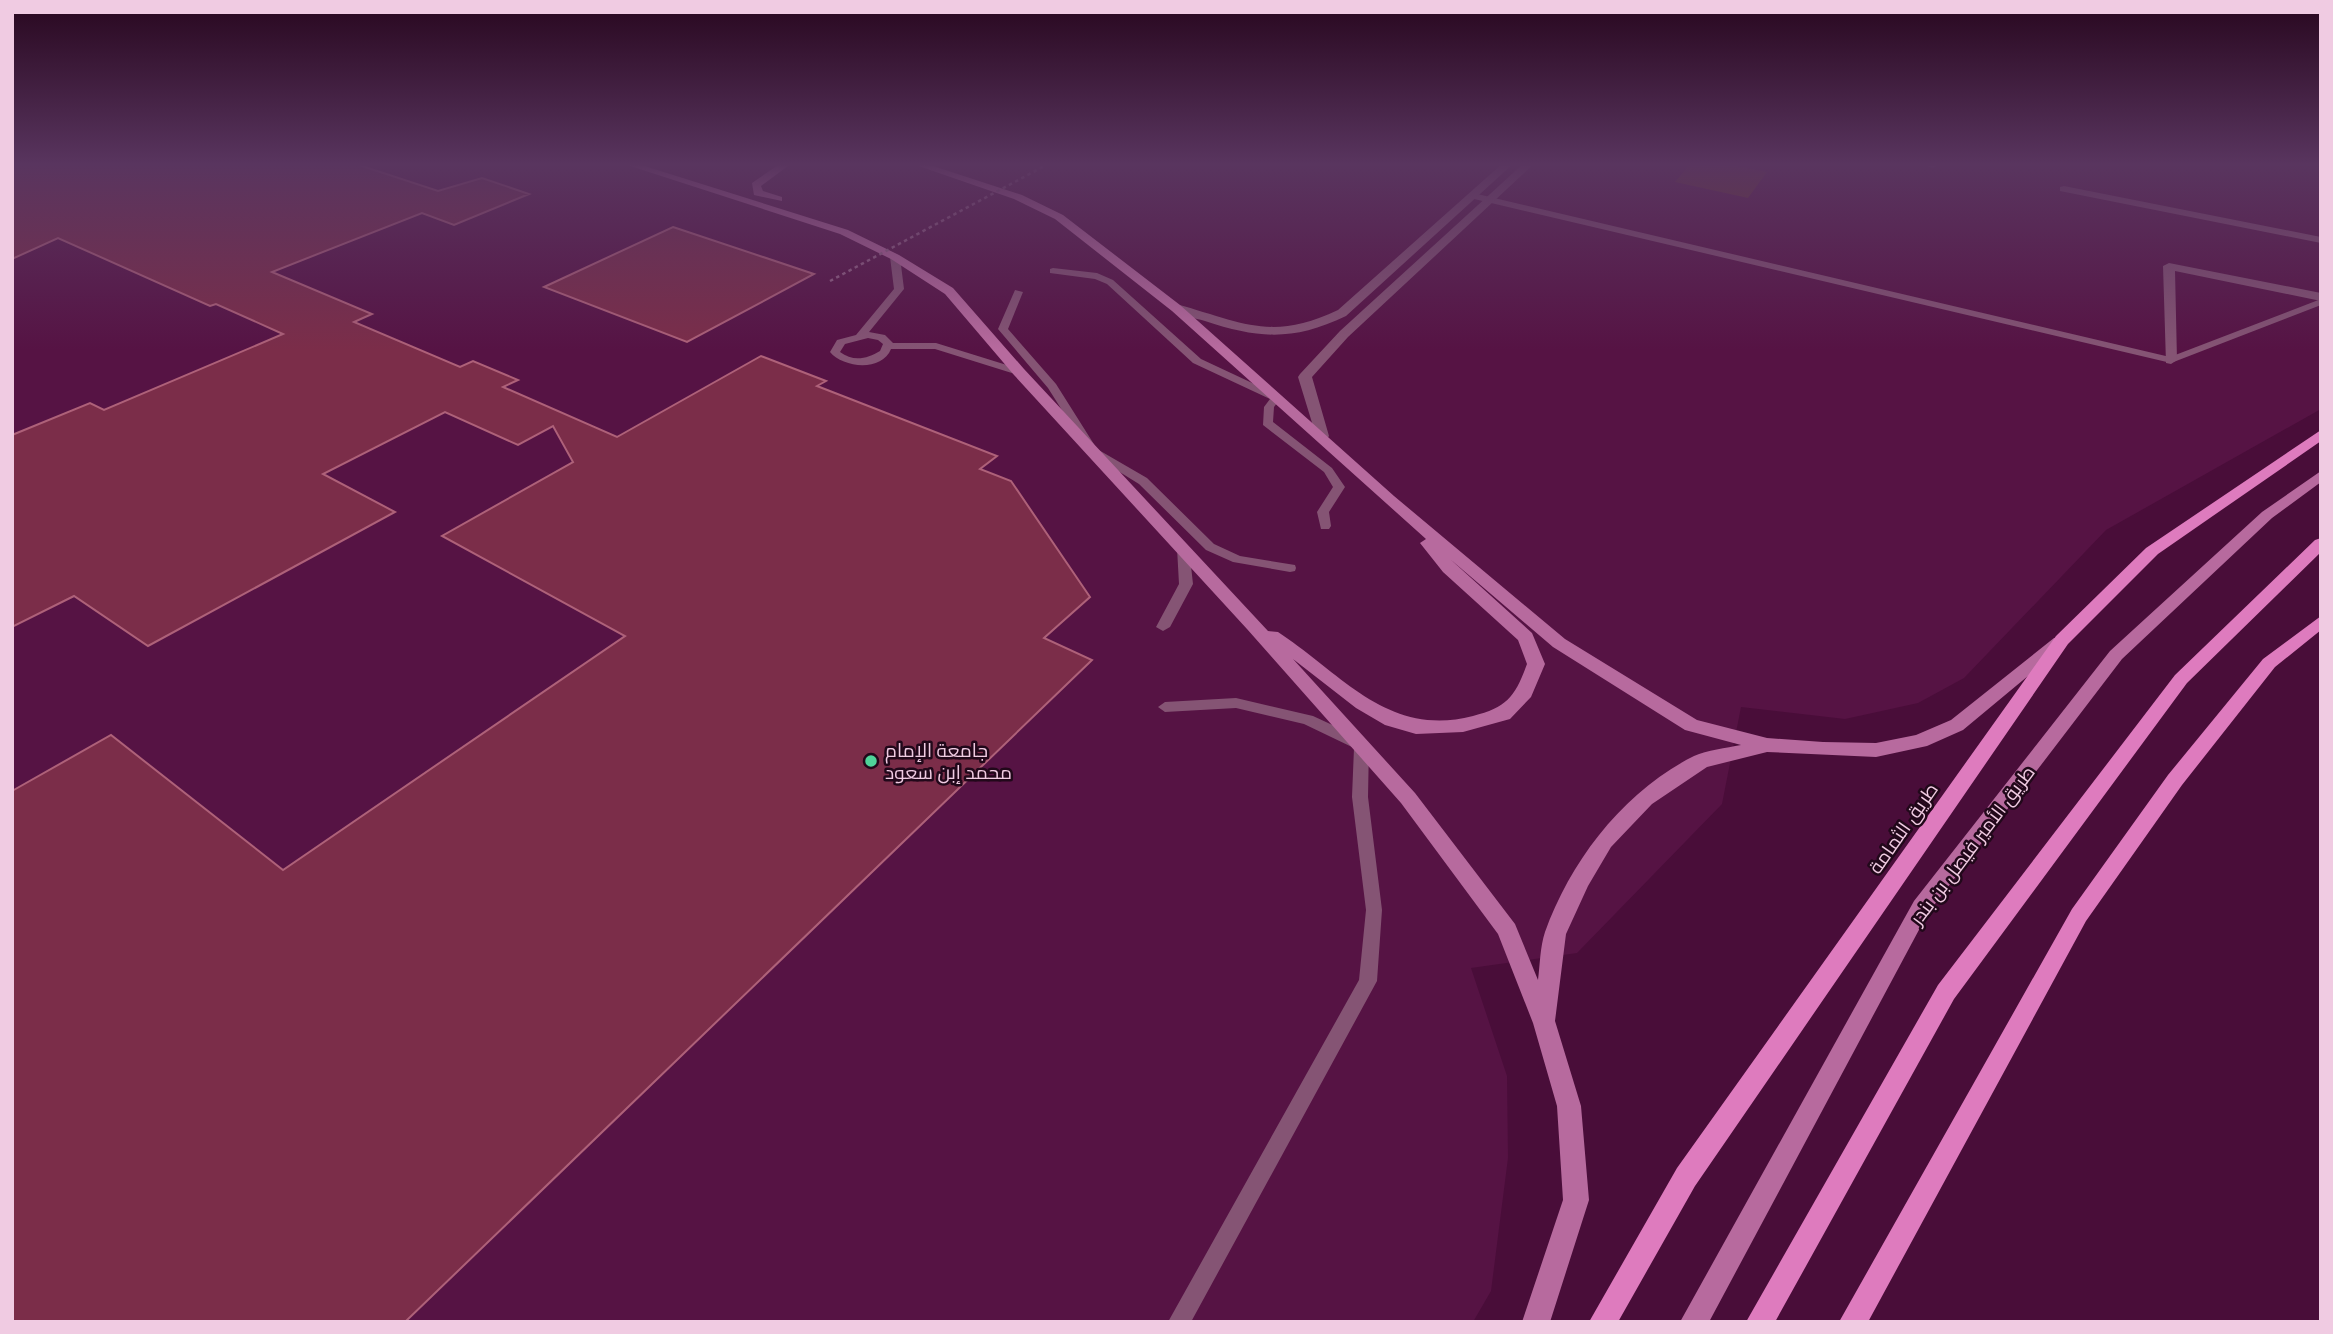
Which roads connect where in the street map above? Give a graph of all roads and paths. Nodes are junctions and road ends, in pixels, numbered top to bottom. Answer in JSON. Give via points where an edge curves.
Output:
{"nodes":[{"id":1,"x":823,"y":225,"type":"edge"},
{"id":2,"x":832,"y":225,"type":"edge"},
{"id":3,"x":934,"y":225,"type":"edge"},
{"id":4,"x":1070,"y":225,"type":"edge"},
{"id":5,"x":1440,"y":225,"type":"edge"},
{"id":6,"x":1462,"y":225,"type":"edge"},
{"id":7,"x":1597,"y":225,"type":"edge"},
{"id":8,"x":2247,"y":225,"type":"edge"},
{"id":9,"x":844,"y":232,"type":"junction"},
{"id":10,"x":2321,"y":240,"type":"edge"},
{"id":11,"x":895,"y":257,"type":"junction"},
{"id":12,"x":1054,"y":271,"type":"dead end"},
{"id":13,"x":831,"y":281,"type":"dead end"},
{"id":14,"x":1018,"y":292,"type":"dead end"},
{"id":15,"x":2321,"y":299,"type":"edge"},
{"id":16,"x":1176,"y":308,"type":"junction"},
{"id":17,"x":861,"y":335,"type":"junction"},
{"id":18,"x":889,"y":346,"type":"junction"},
{"id":19,"x":2171,"y":360,"type":"junction"},
{"id":20,"x":1019,"y":372,"type":"junction"},
{"id":21,"x":1276,"y":398,"type":"junction"},
{"id":22,"x":2321,"y":434,"type":"edge"},
{"id":23,"x":1322,"y":436,"type":"junction"},
{"id":24,"x":1093,"y":451,"type":"junction"},
{"id":25,"x":2321,"y":475,"type":"edge"},
{"id":26,"x":1389,"y":499,"type":"junction"},
{"id":27,"x":1325,"y":526,"type":"dead end"},
{"id":28,"x":2321,"y":542,"type":"edge"},
{"id":29,"x":1183,"y":548,"type":"junction"},
{"id":30,"x":1290,"y":568,"type":"dead end"},
{"id":31,"x":2321,"y":621,"type":"edge"},
{"id":32,"x":1254,"y":625,"type":"junction"},
{"id":33,"x":1163,"y":627,"type":"dead end"},
{"id":34,"x":2062,"y":640,"type":"junction"},
{"id":35,"x":1165,"y":707,"type":"dead end"},
{"id":36,"x":1362,"y":745,"type":"junction"},
{"id":37,"x":1767,"y":745,"type":"junction"},
{"id":38,"x":1544,"y":1023,"type":"junction"},
{"id":39,"x":1179,"y":1322,"type":"edge"},
{"id":40,"x":1536,"y":1322,"type":"edge"},
{"id":41,"x":1604,"y":1322,"type":"edge"},
{"id":42,"x":1694,"y":1322,"type":"edge"},
{"id":43,"x":1760,"y":1322,"type":"edge"},
{"id":44,"x":1853,"y":1322,"type":"edge"}],
"edges":[{"from":1,"to":9,"type":"street"},
{"from":2,"to":9,"type":"street"},
{"from":3,"to":13,"type":"path","bridge":true},
{"from":4,"to":16,"type":"street"},
{"from":5,"to":16,"type":"street","via":[[1342,313],[1316,328],[1280,333],[1240,328]]},
{"from":6,"to":23,"type":"street","via":[[1344,334],[1305,377]]},
{"from":7,"to":19,"type":"lane"},
{"from":8,"to":10,"type":"street"},
{"from":9,"to":11,"type":"street"},
{"from":11,"to":17,"type":"lane","via":[[899,289]]},
{"from":11,"to":20,"type":"street","via":[[949,291]]},
{"from":12,"to":21,"type":"lane","via":[[1097,275],[1110,282],[1197,361]]},
{"from":14,"to":24,"type":"lane","via":[[1003,329],[1052,386]]},
{"from":15,"to":19,"type":"lane"},
{"from":15,"to":19,"type":"street","via":[[2169,266]]},
{"from":16,"to":21,"type":"street"},
{"from":17,"to":18,"type":"lane","via":[[881,337]]},
{"from":17,"to":18,"type":"lane","via":[[837,345],[837,355],[867,361]]},
{"from":18,"to":20,"type":"lane","via":[[936,346]]},
{"from":20,"to":24,"type":"street"},
{"from":21,"to":23,"type":"street"},
{"from":21,"to":27,"type":"lane","via":[[1269,407],[1267,423],[1328,470],[1339,487],[1323,512]]},
{"from":22,"to":34,"type":"main road","name":"طريق الثمامة","via":[[2152,551]]},
{"from":23,"to":26,"type":"street"},
{"from":24,"to":29,"type":"street"},
{"from":24,"to":30,"type":"lane","via":[[1143,481],[1209,547],[1237,559]]},
{"from":25,"to":42,"type":"street","name":"طريق الأمير فيصل بن بندر","via":[[2267,515],[2116,655],[1921,907]]},
{"from":26,"to":32,"type":"street","via":[[1449,568],[1527,637],[1536,664],[1525,694],[1504,714],[1463,725],[1416,727],[1391,720]]},
{"from":26,"to":37,"type":"street","via":[[1559,643],[1608,675],[1691,725]]},
{"from":28,"to":43,"type":"main road","via":[[2181,679],[1946,992]]},
{"from":29,"to":32,"type":"street"},
{"from":29,"to":33,"type":"lane","via":[[1186,584]]},
{"from":31,"to":44,"type":"main road","via":[[2269,663],[2175,780],[2080,915]]},
{"from":32,"to":36,"type":"street"},
{"from":34,"to":37,"type":"street","via":[[1957,725],[1920,741],[1876,750]]},
{"from":34,"to":41,"type":"main road","name":"طريق الثمامة","via":[[1686,1177]]},
{"from":35,"to":36,"type":"lane","via":[[1236,703],[1308,720]]},
{"from":36,"to":38,"type":"street","via":[[1408,798],[1507,930]]},
{"from":36,"to":39,"type":"lane","via":[[1360,797],[1374,910],[1368,981]]},
{"from":37,"to":38,"type":"street","via":[[1701,761],[1645,799],[1604,841],[1555,934]]},
{"from":38,"to":40,"type":"street","via":[[1569,1106],[1576,1200]]}]}
